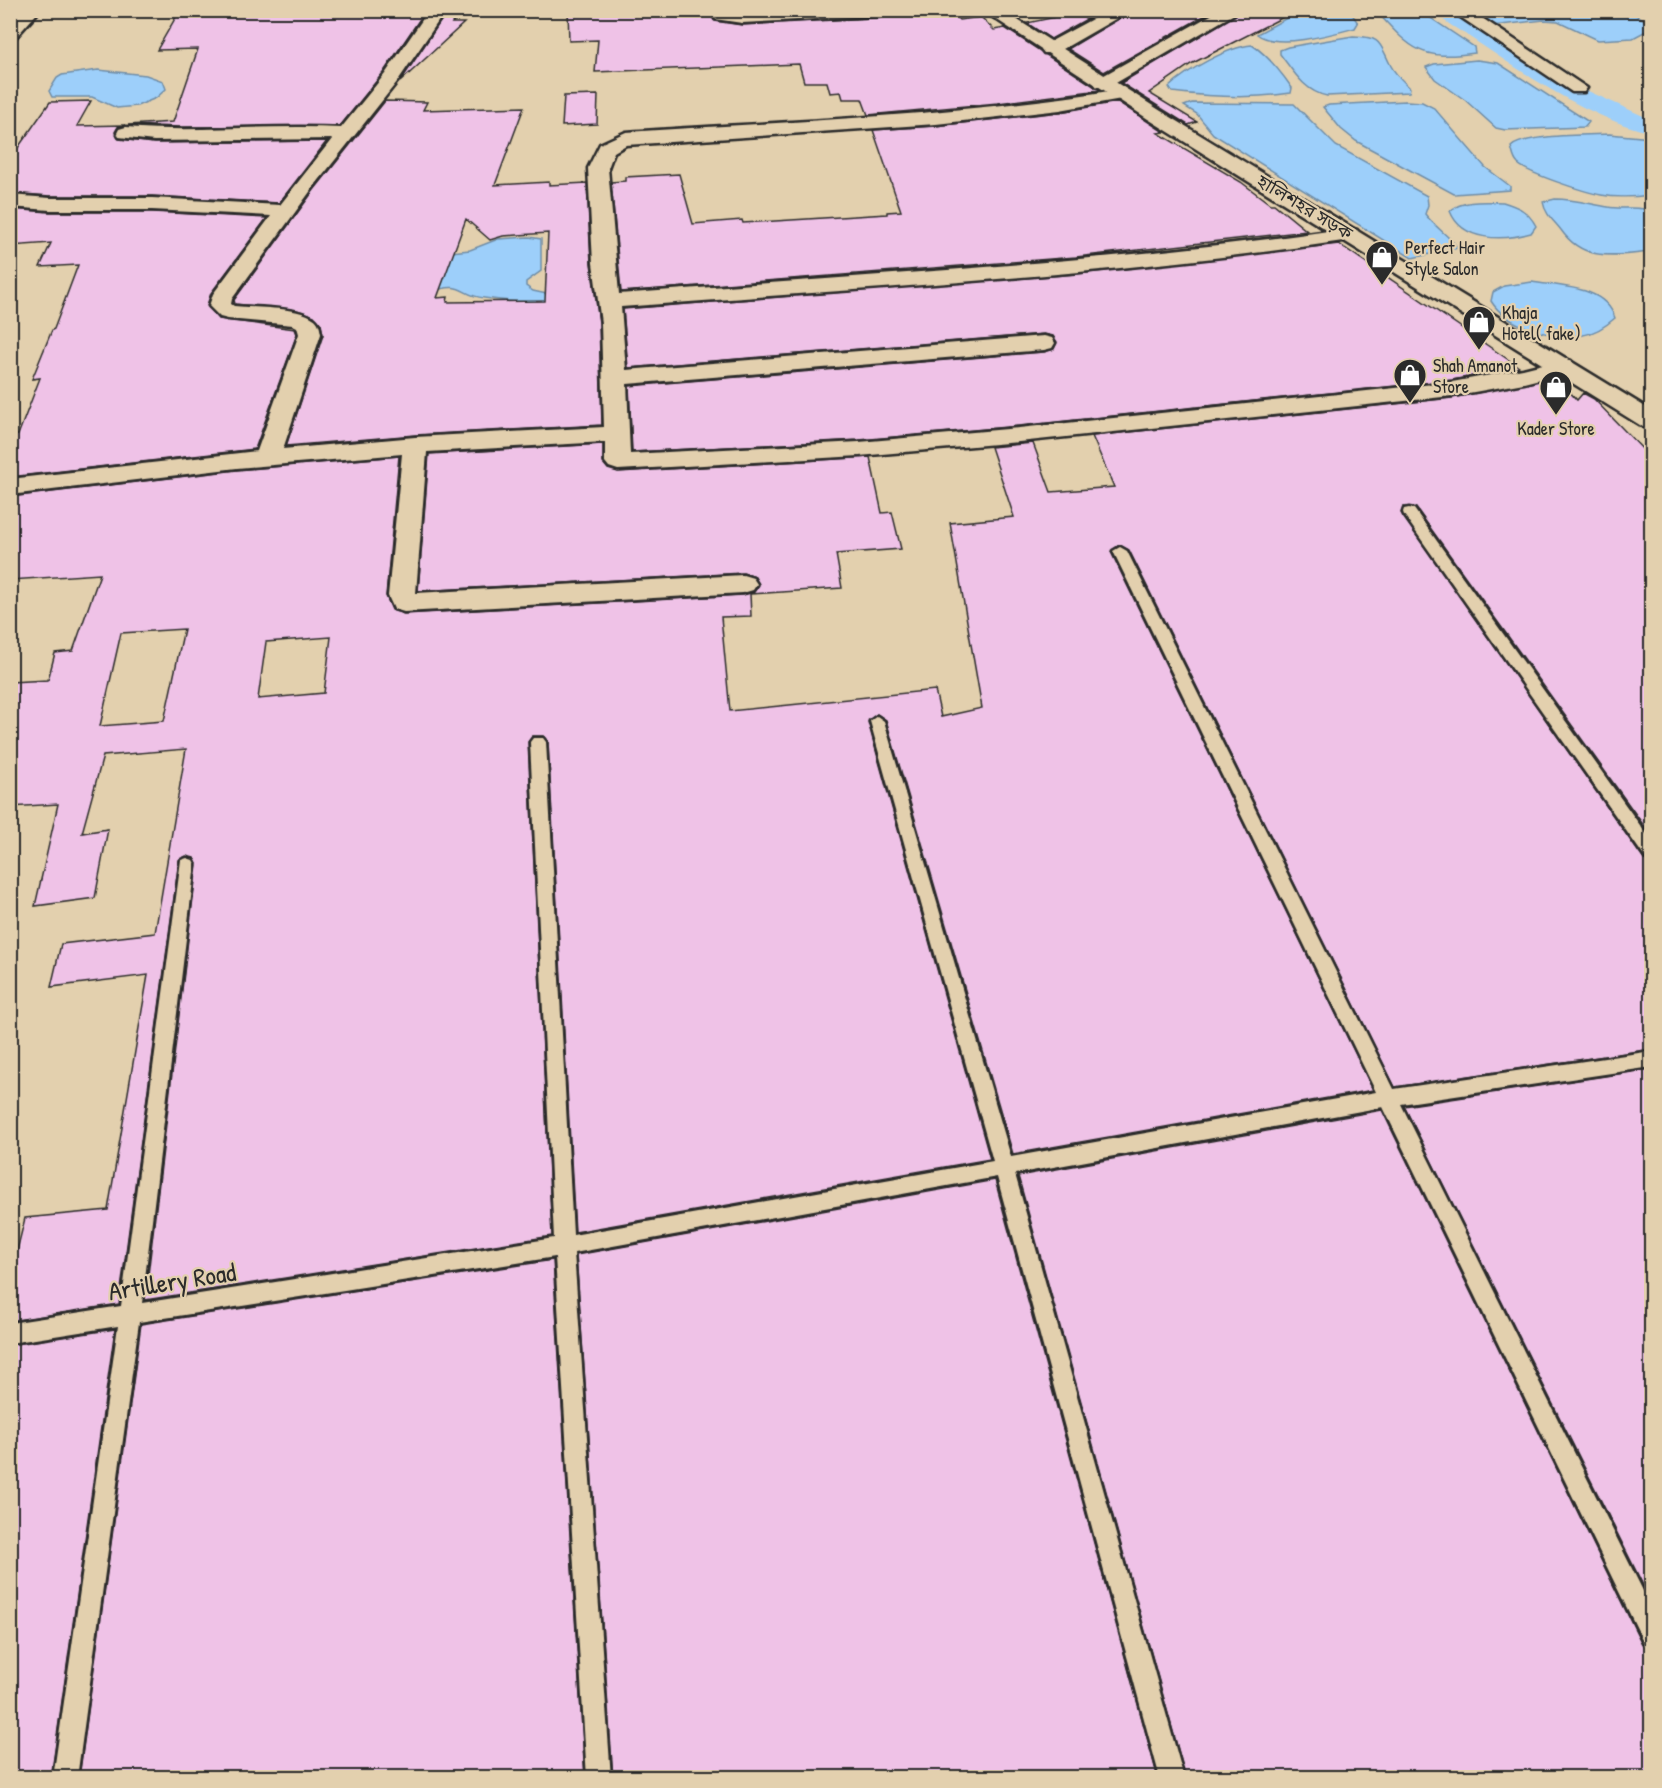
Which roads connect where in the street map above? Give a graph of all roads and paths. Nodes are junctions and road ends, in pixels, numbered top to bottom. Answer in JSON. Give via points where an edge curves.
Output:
{"nodes":[{"id":1,"x":32,"y":10,"type":"edge"},
{"id":2,"x":438,"y":10,"type":"edge"},
{"id":3,"x":720,"y":10,"type":"edge"},
{"id":4,"x":890,"y":10,"type":"edge"},
{"id":5,"x":1123,"y":10,"type":"edge"},
{"id":6,"x":1233,"y":10,"type":"edge"},
{"id":7,"x":1458,"y":10,"type":"edge"},
{"id":8,"x":991,"y":11,"type":"edge"},
{"id":9,"x":10,"y":33,"type":"edge"},
{"id":10,"x":1050,"y":49,"type":"junction"},
{"id":11,"x":1103,"y":82,"type":"junction"},
{"id":12,"x":1578,"y":88,"type":"dead end"},
{"id":13,"x":1121,"y":94,"type":"junction"},
{"id":14,"x":126,"y":133,"type":"dead end"},
{"id":15,"x":346,"y":134,"type":"junction"},
{"id":16,"x":10,"y":201,"type":"edge"},
{"id":17,"x":285,"y":211,"type":"junction"},
{"id":18,"x":1350,"y":234,"type":"junction"},
{"id":19,"x":609,"y":301,"type":"junction"},
{"id":20,"x":1044,"y":343,"type":"dead end"},
{"id":21,"x":1563,"y":366,"type":"junction"},
{"id":22,"x":616,"y":378,"type":"junction"},
{"id":23,"x":1652,"y":422,"type":"edge"},
{"id":24,"x":617,"y":434,"type":"junction"},
{"id":25,"x":416,"y":444,"type":"junction"},
{"id":26,"x":267,"y":459,"type":"junction"},
{"id":27,"x":10,"y":487,"type":"edge"},
{"id":28,"x":1408,"y":512,"type":"dead end"},
{"id":29,"x":1120,"y":551,"type":"dead end"},
{"id":30,"x":743,"y":584,"type":"dead end"},
{"id":31,"x":877,"y":720,"type":"dead end"},
{"id":32,"x":538,"y":742,"type":"dead end"},
{"id":33,"x":1652,"y":855,"type":"edge"},
{"id":34,"x":187,"y":864,"type":"dead end"},
{"id":35,"x":1652,"y":1059,"type":"edge"},
{"id":36,"x":1389,"y":1098,"type":"junction"},
{"id":37,"x":1004,"y":1167,"type":"junction"},
{"id":38,"x":564,"y":1246,"type":"junction"},
{"id":39,"x":130,"y":1314,"type":"junction"},
{"id":40,"x":10,"y":1333,"type":"edge"},
{"id":41,"x":1652,"y":1635,"type":"edge"},
{"id":42,"x":65,"y":1778,"type":"edge"},
{"id":43,"x":598,"y":1778,"type":"edge"},
{"id":44,"x":1172,"y":1778,"type":"edge"}],
"edges":[{"from":1,"to":9,"type":"street"},
{"from":2,"to":15,"type":"street"},
{"from":3,"to":4,"type":"street","via":[[728,18]]},
{"from":5,"to":10,"type":"street"},
{"from":6,"to":11,"type":"street"},
{"from":7,"to":12,"type":"street"},
{"from":8,"to":10,"type":"street","name":"হালিশহর সড়ক"},
{"from":10,"to":11,"type":"street","name":"হালিশহর সড়ক"},
{"from":11,"to":13,"type":"street","name":"হালিশহর সড়ক"},
{"from":13,"to":18,"type":"street","name":"হালিশহর সড়ক"},
{"from":13,"to":19,"type":"street","via":[[992,113],[626,138],[609,144],[598,168]]},
{"from":14,"to":15,"type":"street","via":[[202,136],[287,130]]},
{"from":15,"to":17,"type":"street"},
{"from":16,"to":17,"type":"street"},
{"from":17,"to":26,"type":"street","via":[[225,293],[220,306],[228,312],[307,322],[310,334]]},
{"from":18,"to":19,"type":"street","via":[[1068,265]]},
{"from":18,"to":21,"type":"street","name":"হালিশহর সড়ক"},
{"from":19,"to":22,"type":"street"},
{"from":20,"to":22,"type":"street"},
{"from":21,"to":23,"type":"street","name":"হালিশহর সড়ক"},
{"from":21,"to":24,"type":"street","via":[[1452,388],[859,449],[618,462]]},
{"from":22,"to":24,"type":"street"},
{"from":24,"to":25,"type":"street"},
{"from":25,"to":26,"type":"street"},
{"from":25,"to":30,"type":"street","via":[[404,603]]},
{"from":26,"to":27,"type":"street"},
{"from":28,"to":33,"type":"lane"},
{"from":29,"to":36,"type":"lane"},
{"from":31,"to":37,"type":"lane"},
{"from":32,"to":38,"type":"lane"},
{"from":34,"to":39,"type":"lane"},
{"from":35,"to":36,"type":"lane","name":"Artillery Road"},
{"from":36,"to":37,"type":"lane","name":"Artillery Road"},
{"from":36,"to":41,"type":"lane"},
{"from":37,"to":38,"type":"lane","name":"Artillery Road"},
{"from":37,"to":44,"type":"lane"},
{"from":38,"to":39,"type":"lane","name":"Artillery Road"},
{"from":38,"to":43,"type":"lane"},
{"from":39,"to":40,"type":"lane","name":"Artillery Road"},
{"from":39,"to":42,"type":"lane"}]}
